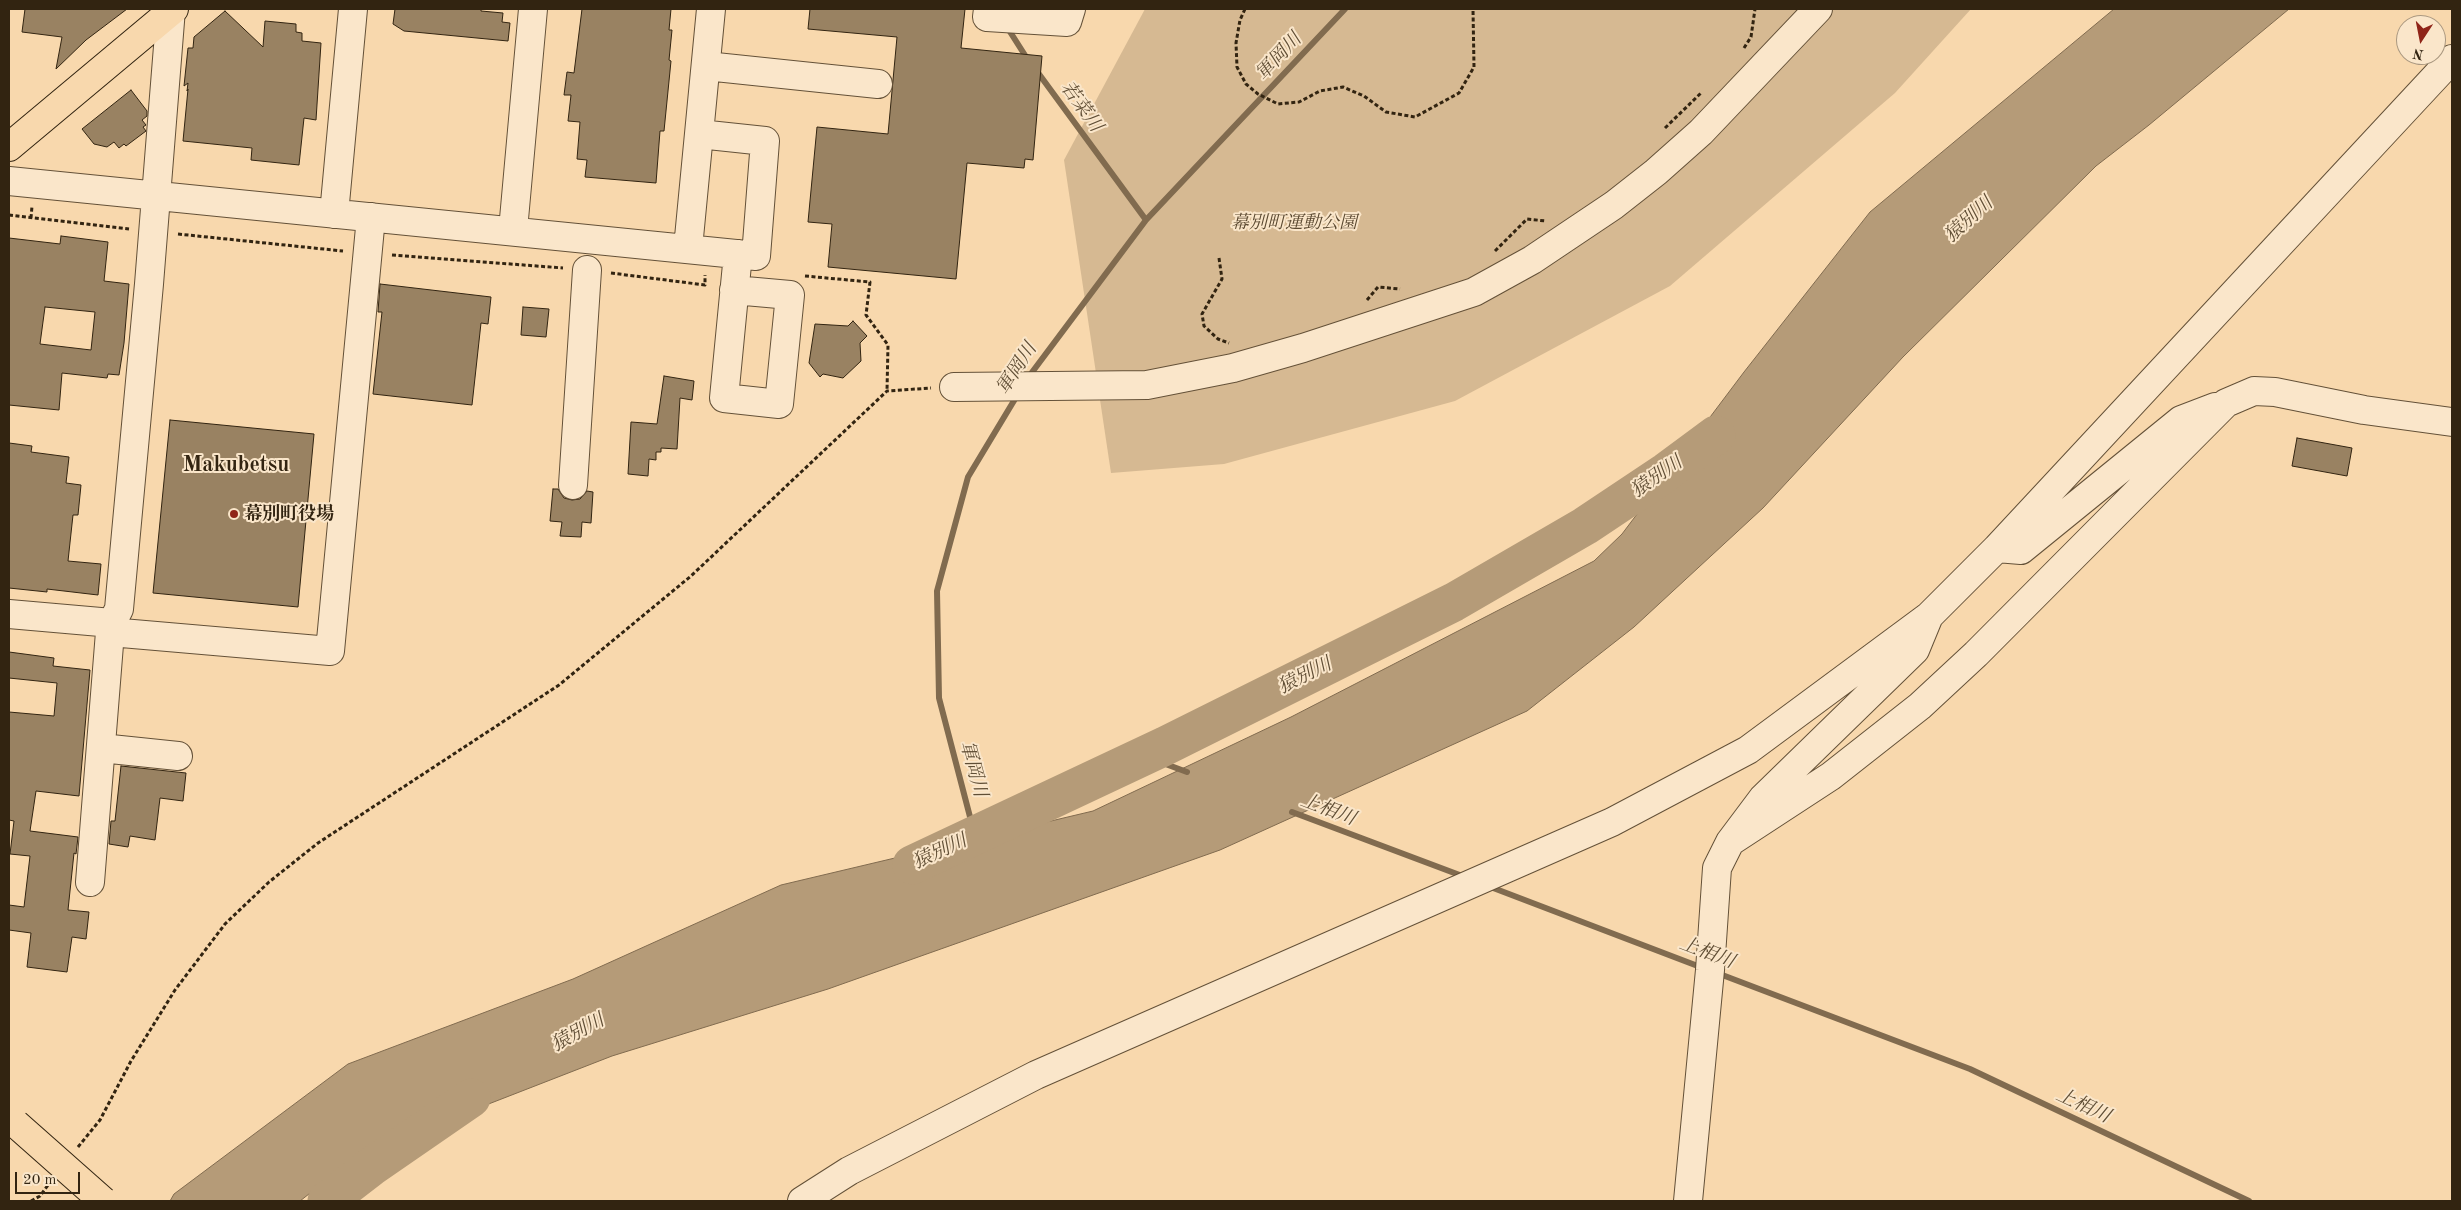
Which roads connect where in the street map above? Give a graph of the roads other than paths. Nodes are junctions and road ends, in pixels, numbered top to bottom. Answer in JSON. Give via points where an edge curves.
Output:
{"nodes":[{"id":1,"x":353,"y":9,"type":"edge"},
{"id":2,"x":533,"y":9,"type":"edge"},
{"id":3,"x":712,"y":9,"type":"edge"},
{"id":4,"x":988,"y":9,"type":"edge"},
{"id":5,"x":1072,"y":9,"type":"edge"},
{"id":6,"x":1818,"y":9,"type":"edge"},
{"id":7,"x":172,"y":10,"type":"edge"},
{"id":8,"x":2452,"y":59,"type":"edge"},
{"id":9,"x":706,"y":66,"type":"junction"},
{"id":10,"x":878,"y":84,"type":"dead end"},
{"id":11,"x":699,"y":134,"type":"junction"},
{"id":12,"x":9,"y":147,"type":"edge"},
{"id":13,"x":9,"y":181,"type":"edge"},
{"id":14,"x":157,"y":197,"type":"junction"},
{"id":15,"x":334,"y":214,"type":"junction"},
{"id":16,"x":371,"y":217,"type":"junction"},
{"id":17,"x":512,"y":230,"type":"junction"},
{"id":18,"x":688,"y":248,"type":"junction"},
{"id":19,"x":587,"y":270,"type":"road end"},
{"id":20,"x":954,"y":387,"type":"road end"},
{"id":21,"x":2226,"y":403,"type":"junction"},
{"id":22,"x":2452,"y":422,"type":"edge"},
{"id":23,"x":573,"y":485,"type":"dead end"},
{"id":24,"x":1997,"y":548,"type":"junction"},
{"id":25,"x":9,"y":614,"type":"edge"},
{"id":26,"x":1929,"y":616,"type":"junction"},
{"id":27,"x":111,"y":628,"type":"junction"},
{"id":28,"x":102,"y":748,"type":"junction"},
{"id":29,"x":178,"y":756,"type":"dead end"},
{"id":30,"x":1730,"y":842,"type":"junction"},
{"id":31,"x":90,"y":882,"type":"dead end"},
{"id":32,"x":16,"y":1124,"type":"dead end"},
{"id":33,"x":103,"y":1201,"type":"edge"},
{"id":34,"x":802,"y":1201,"type":"edge"},
{"id":35,"x":1688,"y":1201,"type":"edge"}],
"edges":[{"from":1,"to":15,"type":"street"},
{"from":2,"to":17,"type":"street"},
{"from":3,"to":9,"type":"street"},
{"from":4,"to":5,"type":"street","via":[[987,17],[1067,22]]},
{"from":6,"to":20,"type":"street","via":[[1701,132],[1656,172],[1614,205],[1532,260],[1474,292],[1304,348],[1233,368],[1147,385]]},
{"from":7,"to":12,"type":"main road"},
{"from":7,"to":14,"type":"street"},
{"from":8,"to":24,"type":"street"},
{"from":9,"to":10,"type":"street"},
{"from":9,"to":11,"type":"street"},
{"from":11,"to":18,"type":"street"},
{"from":11,"to":18,"type":"street","via":[[765,141],[756,256],[736,271]]},
{"from":13,"to":14,"type":"street"},
{"from":14,"to":15,"type":"street"},
{"from":14,"to":27,"type":"street","via":[[119,609]]},
{"from":15,"to":16,"type":"street"},
{"from":16,"to":17,"type":"street"},
{"from":16,"to":27,"type":"street","via":[[330,651]]},
{"from":17,"to":18,"type":"street"},
{"from":19,"to":23,"type":"street"},
{"from":21,"to":22,"type":"street","via":[[2254,391],[2275,392],[2364,410]]},
{"from":21,"to":24,"type":"street","via":[[2181,420],[2021,550]]},
{"from":21,"to":30,"type":"street","via":[[1920,706],[1831,776]]},
{"from":24,"to":26,"type":"street"},
{"from":25,"to":27,"type":"street"},
{"from":26,"to":30,"type":"street","via":[[1915,650],[1763,798]]},
{"from":26,"to":34,"type":"street","via":[[1748,750],[1612,822],[1036,1075],[848,1171]]},
{"from":27,"to":28,"type":"street"},
{"from":28,"to":29,"type":"street"},
{"from":28,"to":31,"type":"street"},
{"from":30,"to":35,"type":"street","via":[[1717,868]]},
{"from":32,"to":33,"type":"main road","bridge":true}]}
